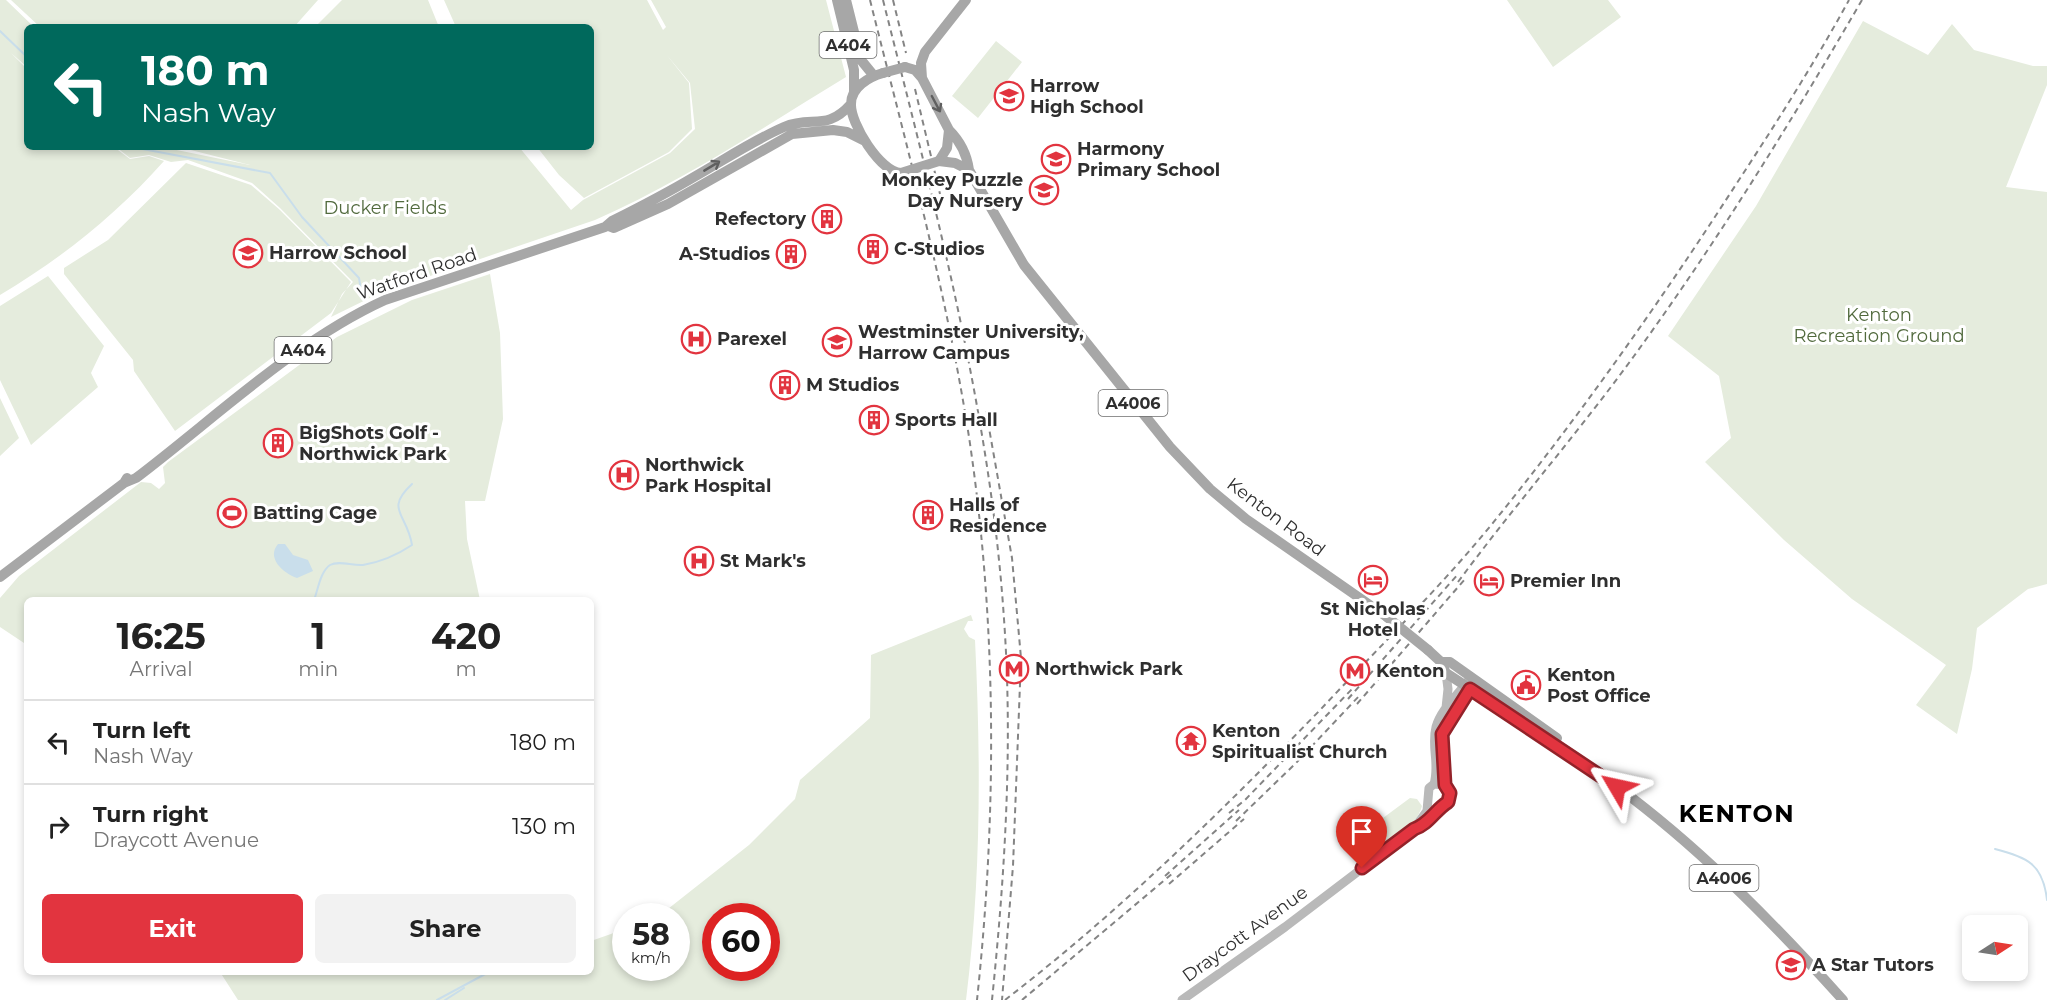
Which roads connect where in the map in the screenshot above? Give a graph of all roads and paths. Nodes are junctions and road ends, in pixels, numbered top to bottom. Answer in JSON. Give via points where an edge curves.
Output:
{"nodes":[{"id":1,"x":837,"y":0,"type":"edge"},
{"id":2,"x":846,"y":0,"type":"edge"},
{"id":3,"x":966,"y":0,"type":"edge"},
{"id":4,"x":925,"y":52,"type":"junction"},
{"id":5,"x":905,"y":67,"type":"junction"},
{"id":6,"x":878,"y":74,"type":"junction"},
{"id":7,"x":922,"y":78,"type":"junction"},
{"id":8,"x":854,"y":91,"type":"junction"},
{"id":9,"x":850,"y":104,"type":"junction"},
{"id":10,"x":949,"y":130,"type":"junction"},
{"id":11,"x":865,"y":141,"type":"junction"},
{"id":12,"x":939,"y":161,"type":"junction"},
{"id":13,"x":969,"y":170,"type":"junction"},
{"id":14,"x":609,"y":226,"type":"junction"},
{"id":15,"x":0,"y":577,"type":"edge"},
{"id":16,"x":1444,"y":667,"type":"junction"},
{"id":17,"x":1470,"y":683,"type":"junction"},
{"id":18,"x":1446,"y":708,"type":"junction"},
{"id":19,"x":1434,"y":784,"type":"junction"},
{"id":20,"x":1445,"y":785,"type":"junction"},
{"id":21,"x":1429,"y":803,"type":"junction"},
{"id":22,"x":1440,"y":807,"type":"junction"},
{"id":23,"x":1414,"y":829,"type":"junction"},
{"id":24,"x":1182,"y":1000,"type":"edge"},
{"id":25,"x":1843,"y":1000,"type":"edge"}],
"edges":[{"from":1,"to":8,"type":"main road","number":"A404","via":[[854,70]]},
{"from":2,"to":6,"type":"main road","number":"A404","via":[[861,60]]},
{"from":3,"to":4,"type":"main road"},
{"from":4,"to":5,"type":"main road"},
{"from":4,"to":7,"type":"main road"},
{"from":5,"to":6,"type":"main road","bridge":true},
{"from":5,"to":7,"type":"main road"},
{"from":6,"to":8,"type":"main road"},
{"from":7,"to":10,"type":"main road","one_way":true},
{"from":8,"to":9,"type":"main road"},
{"from":9,"to":11,"type":"main road"},
{"from":14,"to":9,"type":"main road","name":"Watford Road","number":"A404","one_way":true,"via":[[762,137],[795,124],[830,121]]},
{"from":10,"to":12,"type":"main road","via":[[947,148]]},
{"from":10,"to":13,"type":"main road","name":"Kenton Road","number":"A4006","via":[[968,160]]},
{"from":11,"to":12,"type":"main road","bridge":true,"via":[[889,170],[901,173]]},
{"from":11,"to":14,"type":"main road","name":"Watford Road","number":"A404","via":[[833,130],[792,134],[653,212],[615,228]]},
{"from":12,"to":13,"type":"main road"},
{"from":13,"to":16,"type":"main road","name":"Kenton Road","number":"A4006","bridge":true,"via":[[1024,266],[1170,447],[1210,489],[1246,519],[1387,617]]},
{"from":14,"to":15,"type":"main road","name":"Watford Road","number":"A404","via":[[358,312]]},
{"from":16,"to":17,"type":"main road","name":"Kenton Road","number":"A4006","via":[[1450,662]]},
{"from":16,"to":18,"type":"street"},
{"from":17,"to":18,"type":"street"},
{"from":17,"to":20,"type":"street","via":[[1442,733]]},
{"from":17,"to":25,"type":"main road","name":"Kenton Road","number":"A4006","via":[[1575,750],[1578,759],[1650,813],[1744,896]]},
{"from":18,"to":19,"type":"street","name":"Draycott Avenue","via":[[1434,734],[1438,772]]},
{"from":19,"to":20,"type":"street"},
{"from":19,"to":21,"type":"street","name":"Draycott Avenue","via":[[1428,791]]},
{"from":20,"to":22,"type":"street","via":[[1451,797]]},
{"from":21,"to":22,"type":"street"},
{"from":21,"to":23,"type":"street","name":"Draycott Avenue"},
{"from":22,"to":23,"type":"street","name":"Draycott Avenue","via":[[1426,823]]},
{"from":23,"to":24,"type":"street","name":"Draycott Avenue"}]}
